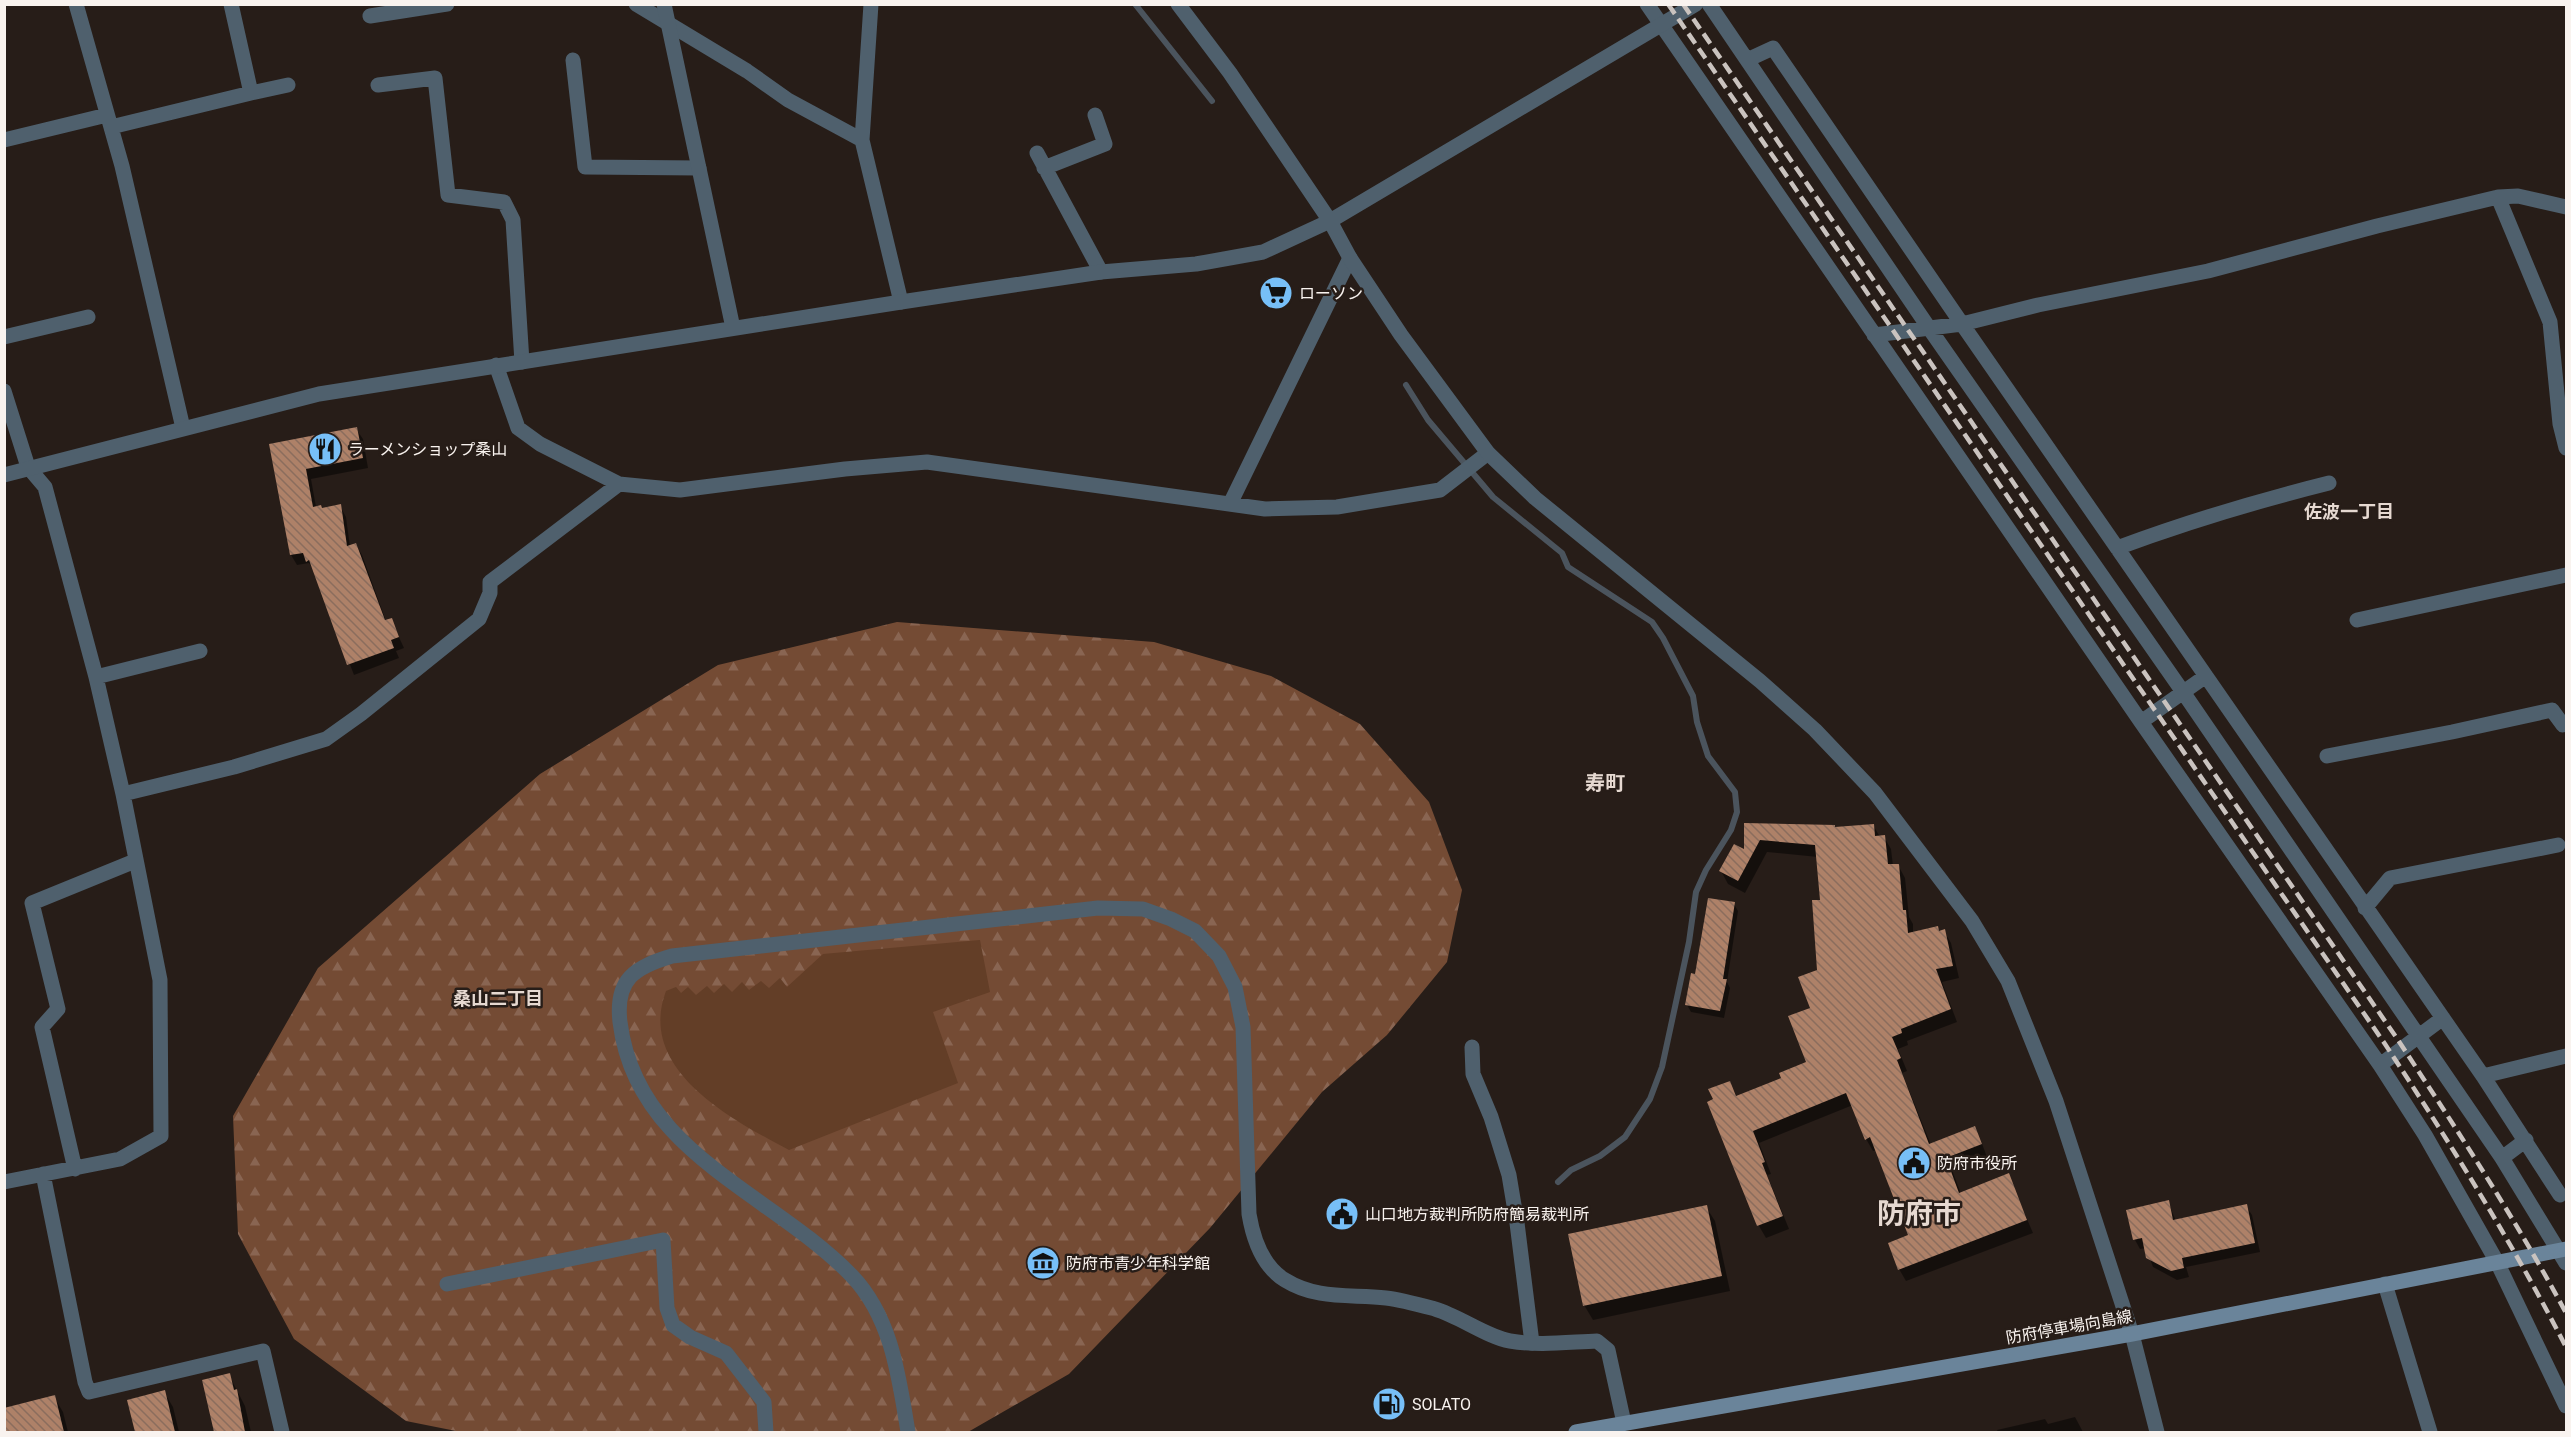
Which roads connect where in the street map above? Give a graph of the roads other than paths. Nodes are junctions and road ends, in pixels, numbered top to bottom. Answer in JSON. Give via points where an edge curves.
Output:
{"nodes":[{"id":1,"x":76,"y":4,"type":"edge"},
{"id":2,"x":231,"y":4,"type":"edge"},
{"id":3,"x":447,"y":4,"type":"edge"},
{"id":4,"x":636,"y":4,"type":"edge"},
{"id":5,"x":664,"y":4,"type":"edge"},
{"id":6,"x":871,"y":4,"type":"edge"},
{"id":7,"x":1178,"y":4,"type":"edge"},
{"id":8,"x":1647,"y":4,"type":"edge"},
{"id":9,"x":1696,"y":4,"type":"edge"},
{"id":10,"x":1709,"y":4,"type":"edge"},
{"id":11,"x":370,"y":16,"type":"dead end"},
{"id":12,"x":668,"y":23,"type":"junction"},
{"id":13,"x":1661,"y":25,"type":"junction"},
{"id":14,"x":573,"y":60,"type":"dead end"},
{"id":15,"x":1747,"y":60,"type":"junction"},
{"id":16,"x":288,"y":85,"type":"dead end"},
{"id":17,"x":378,"y":85,"type":"dead end"},
{"id":18,"x":251,"y":93,"type":"junction"},
{"id":19,"x":1095,"y":115,"type":"dead end"},
{"id":20,"x":109,"y":121,"type":"junction"},
{"id":21,"x":4,"y":140,"type":"edge"},
{"id":22,"x":862,"y":140,"type":"junction"},
{"id":23,"x":1037,"y":153,"type":"dead end"},
{"id":24,"x":699,"y":168,"type":"junction"},
{"id":25,"x":1044,"y":168,"type":"junction"},
{"id":26,"x":2498,"y":197,"type":"junction"},
{"id":27,"x":2566,"y":207,"type":"edge"},
{"id":28,"x":1330,"y":221,"type":"junction"},
{"id":29,"x":1350,"y":258,"type":"junction"},
{"id":30,"x":1101,"y":272,"type":"junction"},
{"id":31,"x":901,"y":302,"type":"junction"},
{"id":32,"x":88,"y":317,"type":"dead end"},
{"id":33,"x":1962,"y":324,"type":"junction"},
{"id":34,"x":733,"y":328,"type":"junction"},
{"id":35,"x":1929,"y":328,"type":"junction"},
{"id":36,"x":1874,"y":335,"type":"junction"},
{"id":37,"x":4,"y":337,"type":"edge"},
{"id":38,"x":522,"y":362,"type":"junction"},
{"id":39,"x":496,"y":365,"type":"junction"},
{"id":40,"x":4,"y":391,"type":"edge"},
{"id":41,"x":183,"y":428,"type":"junction"},
{"id":42,"x":2566,"y":448,"type":"edge"},
{"id":43,"x":1488,"y":453,"type":"junction"},
{"id":44,"x":28,"y":467,"type":"junction"},
{"id":45,"x":4,"y":475,"type":"edge"},
{"id":46,"x":2329,"y":483,"type":"dead end"},
{"id":47,"x":619,"y":484,"type":"junction"},
{"id":48,"x":1230,"y":504,"type":"junction"},
{"id":49,"x":2117,"y":548,"type":"junction"},
{"id":50,"x":2566,"y":575,"type":"edge"},
{"id":51,"x":2357,"y":620,"type":"dead end"},
{"id":52,"x":200,"y":651,"type":"dead end"},
{"id":53,"x":2206,"y":676,"type":"junction"},
{"id":54,"x":96,"y":677,"type":"junction"},
{"id":55,"x":2183,"y":692,"type":"junction"},
{"id":56,"x":2141,"y":722,"type":"junction"},
{"id":57,"x":2566,"y":724,"type":"edge"},
{"id":58,"x":2327,"y":756,"type":"dead end"},
{"id":59,"x":123,"y":794,"type":"junction"},
{"id":60,"x":2558,"y":845,"type":"dead end"},
{"id":61,"x":135,"y":861,"type":"junction"},
{"id":62,"x":2365,"y":908,"type":"junction"},
{"id":63,"x":2443,"y":1018,"type":"junction"},
{"id":64,"x":2419,"y":1036,"type":"junction"},
{"id":65,"x":1472,"y":1047,"type":"dead end"},
{"id":66,"x":2566,"y":1056,"type":"edge"},
{"id":67,"x":2380,"y":1065,"type":"junction"},
{"id":68,"x":2483,"y":1076,"type":"junction"},
{"id":69,"x":2526,"y":1140,"type":"junction"},
{"id":70,"x":2502,"y":1158,"type":"junction"},
{"id":71,"x":75,"y":1169,"type":"junction"},
{"id":72,"x":43,"y":1174,"type":"junction"},
{"id":73,"x":4,"y":1182,"type":"edge"},
{"id":74,"x":2560,"y":1195,"type":"dead end"},
{"id":75,"x":2562,"y":1250,"type":"edge"},
{"id":76,"x":2497,"y":1262,"type":"junction"},
{"id":77,"x":2566,"y":1263,"type":"edge"},
{"id":78,"x":447,"y":1284,"type":"dead end"},
{"id":79,"x":2385,"y":1284,"type":"junction"},
{"id":80,"x":2132,"y":1334,"type":"junction"},
{"id":81,"x":1532,"y":1343,"type":"junction"},
{"id":82,"x":2566,"y":1406,"type":"edge"},
{"id":83,"x":1625,"y":1428,"type":"edge"},
{"id":84,"x":282,"y":1432,"type":"edge"},
{"id":85,"x":766,"y":1432,"type":"edge"},
{"id":86,"x":908,"y":1432,"type":"edge"},
{"id":87,"x":1576,"y":1432,"type":"edge"},
{"id":88,"x":2157,"y":1432,"type":"edge"},
{"id":89,"x":2430,"y":1432,"type":"edge"}],
"edges":[{"from":1,"to":20,"type":"street"},
{"from":2,"to":18,"type":"street"},
{"from":3,"to":11,"type":"street"},
{"from":4,"to":12,"type":"street"},
{"from":5,"to":12,"type":"street"},
{"from":6,"to":22,"type":"street"},
{"from":7,"to":28,"type":"street","via":[[1230,73]]},
{"from":8,"to":13,"type":"street"},
{"from":9,"to":13,"type":"street"},
{"from":10,"to":15,"type":"street"},
{"from":12,"to":22,"type":"street","via":[[788,100]]},
{"from":12,"to":24,"type":"street"},
{"from":13,"to":28,"type":"street"},
{"from":13,"to":36,"type":"street"},
{"from":14,"to":24,"type":"street","via":[[585,167]]},
{"from":15,"to":33,"type":"street","via":[[1773,48]]},
{"from":15,"to":35,"type":"street"},
{"from":16,"to":18,"type":"street"},
{"from":17,"to":38,"type":"street","via":[[435,78],[448,195],[504,202],[513,220]]},
{"from":18,"to":20,"type":"street"},
{"from":19,"to":25,"type":"street","via":[[1105,144]]},
{"from":20,"to":21,"type":"street"},
{"from":20,"to":41,"type":"street"},
{"from":22,"to":31,"type":"street"},
{"from":23,"to":25,"type":"street"},
{"from":24,"to":34,"type":"street"},
{"from":25,"to":30,"type":"street"},
{"from":26,"to":27,"type":"street","via":[[2517,196]]},
{"from":26,"to":33,"type":"street","via":[[2208,271]]},
{"from":26,"to":42,"type":"street","via":[[2550,322]]},
{"from":28,"to":29,"type":"street"},
{"from":28,"to":30,"type":"street","via":[[1263,252],[1196,264]]},
{"from":29,"to":43,"type":"street"},
{"from":29,"to":48,"type":"street"},
{"from":30,"to":31,"type":"street"},
{"from":31,"to":34,"type":"street"},
{"from":32,"to":37,"type":"street"},
{"from":33,"to":35,"type":"street"},
{"from":33,"to":49,"type":"street"},
{"from":34,"to":38,"type":"street"},
{"from":35,"to":36,"type":"street"},
{"from":35,"to":55,"type":"street"},
{"from":36,"to":56,"type":"street"},
{"from":38,"to":39,"type":"street"},
{"from":39,"to":41,"type":"street","via":[[319,394]]},
{"from":39,"to":47,"type":"street","via":[[518,428],[540,444]]},
{"from":40,"to":44,"type":"street"},
{"from":41,"to":44,"type":"street"},
{"from":43,"to":48,"type":"street","via":[[1440,490],[1337,507],[1265,509]]},
{"from":43,"to":80,"type":"street","via":[[1535,498],[1815,730],[1875,793],[1932,865],[2008,981],[2056,1101]]},
{"from":44,"to":45,"type":"street"},
{"from":44,"to":54,"type":"street","via":[[45,487]]},
{"from":46,"to":49,"type":"street","via":[[2202,517]]},
{"from":47,"to":48,"type":"street","via":[[680,490],[927,462]]},
{"from":47,"to":59,"type":"street","via":[[490,582],[490,593],[479,619],[326,739]]},
{"from":49,"to":53,"type":"street"},
{"from":50,"to":51,"type":"street"},
{"from":52,"to":54,"type":"street"},
{"from":53,"to":55,"type":"street"},
{"from":53,"to":62,"type":"street"},
{"from":54,"to":59,"type":"street"},
{"from":55,"to":56,"type":"street"},
{"from":55,"to":64,"type":"street"},
{"from":56,"to":67,"type":"street"},
{"from":57,"to":58,"type":"street","via":[[2552,710]]},
{"from":59,"to":61,"type":"street"},
{"from":60,"to":62,"type":"street","via":[[2390,878]]},
{"from":61,"to":71,"type":"street","via":[[160,980],[161,1136],[120,1159]]},
{"from":61,"to":71,"type":"street","via":[[32,903],[58,1009],[42,1027]]},
{"from":62,"to":63,"type":"street"},
{"from":63,"to":64,"type":"street"},
{"from":63,"to":68,"type":"street"},
{"from":64,"to":67,"type":"street"},
{"from":64,"to":70,"type":"street"},
{"from":65,"to":81,"type":"street","via":[[1473,1074],[1509,1175]]},
{"from":66,"to":68,"type":"street"},
{"from":67,"to":76,"type":"street"},
{"from":68,"to":69,"type":"street"},
{"from":69,"to":70,"type":"street"},
{"from":69,"to":74,"type":"street"},
{"from":70,"to":75,"type":"street"},
{"from":71,"to":72,"type":"street"},
{"from":72,"to":73,"type":"street"},
{"from":72,"to":84,"type":"street","via":[[89,1392],[263,1351]]},
{"from":75,"to":76,"type":"main road","name":"防府停車場向島線"},
{"from":75,"to":77,"type":"street"},
{"from":76,"to":79,"type":"main road","name":"防府停車場向島線"},
{"from":76,"to":82,"type":"street"},
{"from":78,"to":85,"type":"street","via":[[663,1240],[667,1308],[673,1324],[690,1337],[726,1353],[764,1402]]},
{"from":79,"to":80,"type":"main road","name":"防府停車場向島線"},
{"from":79,"to":89,"type":"street"},
{"from":80,"to":83,"type":"main road","name":"防府停車場向島線"},
{"from":80,"to":88,"type":"street"},
{"from":81,"to":83,"type":"street","via":[[1597,1341],[1608,1350]]},
{"from":81,"to":86,"type":"street","via":[[1508,1341],[1436,1309],[1387,1298],[1306,1291],[1282,1278],[1266,1260],[1253,1239],[1249,1214],[1243,1027],[1235,987],[1218,956],[1195,931],[1171,919],[1143,909],[1098,908],[672,956],[644,964],[625,982],[618,1006],[630,1067],[642,1092],[660,1120],[692,1151],[853,1277],[873,1305],[890,1342]]},
{"from":83,"to":87,"type":"main road","name":"防府停車場向島線"}]}
